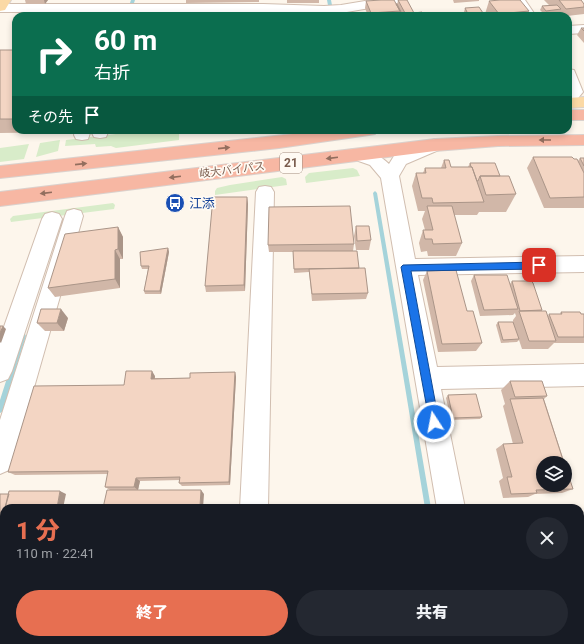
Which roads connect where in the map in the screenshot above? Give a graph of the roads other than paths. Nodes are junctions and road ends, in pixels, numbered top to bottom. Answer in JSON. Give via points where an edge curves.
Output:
{"nodes":[{"id":1,"x":5,"y":0,"type":"edge"},
{"id":2,"x":393,"y":0,"type":"edge"},
{"id":3,"x":519,"y":0,"type":"edge"},
{"id":4,"x":0,"y":8,"type":"edge"},
{"id":5,"x":132,"y":8,"type":"edge"},
{"id":6,"x":264,"y":8,"type":"edge"},
{"id":7,"x":336,"y":9,"type":"edge"},
{"id":8,"x":526,"y":12,"type":"edge"},
{"id":9,"x":584,"y":29,"type":"edge"},
{"id":10,"x":572,"y":30,"type":"edge"},
{"id":11,"x":572,"y":75,"type":"edge"},
{"id":12,"x":572,"y":82,"type":"edge"},
{"id":13,"x":584,"y":86,"type":"edge"},
{"id":14,"x":572,"y":95,"type":"edge"},
{"id":15,"x":584,"y":102,"type":"edge"},
{"id":16,"x":572,"y":103,"type":"edge"},
{"id":17,"x":572,"y":115,"type":"edge"},
{"id":18,"x":584,"y":115,"type":"edge"},
{"id":19,"x":323,"y":134,"type":"edge"},
{"id":20,"x":584,"y":140,"type":"edge"},
{"id":21,"x":435,"y":145,"type":"junction"},
{"id":22,"x":356,"y":154,"type":"junction"},
{"id":23,"x":0,"y":172,"type":"edge"},
{"id":24,"x":390,"y":176,"type":"junction"},
{"id":25,"x":265,"y":192,"type":"dead end"},
{"id":26,"x":0,"y":199,"type":"edge"},
{"id":27,"x":74,"y":216,"type":"dead end"},
{"id":28,"x":52,"y":219,"type":"dead end"},
{"id":29,"x":584,"y":264,"type":"edge"},
{"id":30,"x":406,"y":267,"type":"junction"},
{"id":31,"x":0,"y":371,"type":"edge"},
{"id":32,"x":584,"y":375,"type":"edge"},
{"id":33,"x":426,"y":378,"type":"junction"},
{"id":34,"x":0,"y":461,"type":"edge"},
{"id":35,"x":254,"y":504,"type":"edge"},
{"id":36,"x":450,"y":504,"type":"edge"}],
"edges":[{"from":1,"to":4,"type":"main road"},
{"from":2,"to":7,"type":"street"},
{"from":3,"to":8,"type":"street"},
{"from":4,"to":5,"type":"street"},
{"from":5,"to":6,"type":"street"},
{"from":6,"to":7,"type":"street"},
{"from":9,"to":10,"type":"street"},
{"from":11,"to":13,"type":"street"},
{"from":12,"to":14,"type":"street","via":[[575,92]]},
{"from":15,"to":16,"type":"main road"},
{"from":17,"to":18,"type":"highway"},
{"from":23,"to":19,"type":"highway","name":"岐大バイパス","number":"21","one_way":true,"via":[[279,142]]},
{"from":20,"to":21,"type":"highway","name":"岐大バイパス","number":"21","one_way":true},
{"from":21,"to":22,"type":"highway","name":"岐大バイパス","number":"21"},
{"from":21,"to":24,"type":"street","via":[[400,160]]},
{"from":22,"to":24,"type":"street","via":[[376,161]]},
{"from":22,"to":26,"type":"highway","name":"岐大バイパス","number":"21","one_way":true},
{"from":24,"to":30,"type":"street"},
{"from":25,"to":35,"type":"street"},
{"from":27,"to":34,"type":"street"},
{"from":28,"to":31,"type":"street"},
{"from":29,"to":30,"type":"street"},
{"from":30,"to":33,"type":"street"},
{"from":32,"to":33,"type":"street"},
{"from":33,"to":36,"type":"street"}]}
